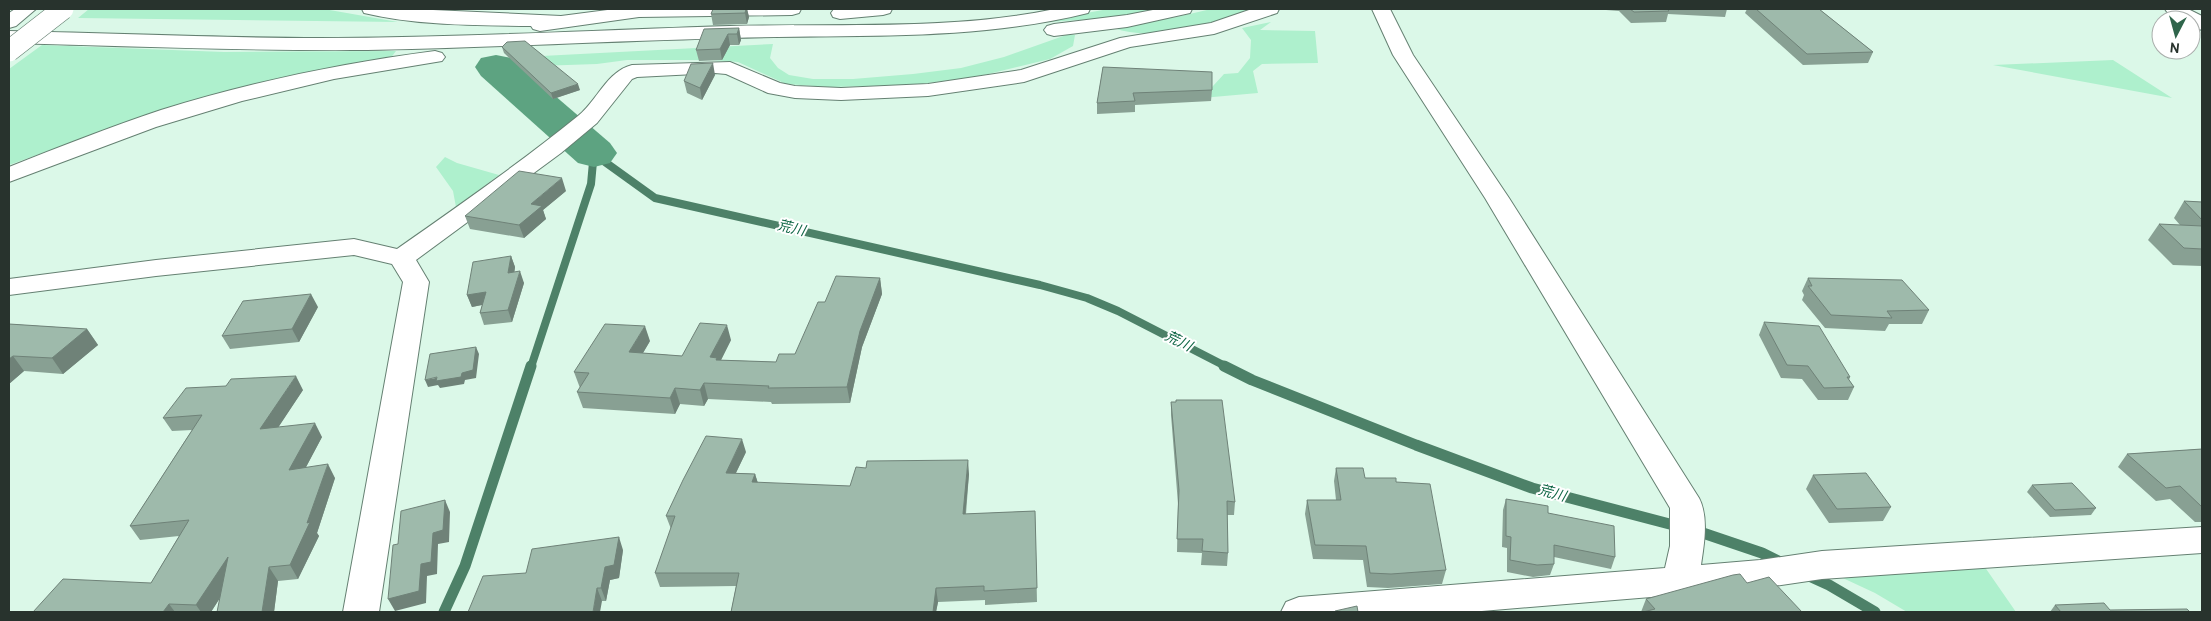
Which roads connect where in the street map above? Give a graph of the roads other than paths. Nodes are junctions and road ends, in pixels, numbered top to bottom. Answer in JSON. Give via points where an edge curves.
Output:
{"nodes":[{"id":1,"x":26,"y":9,"type":"edge"},
{"id":2,"x":63,"y":9,"type":"edge"},
{"id":3,"x":371,"y":9,"type":"edge"},
{"id":4,"x":598,"y":9,"type":"edge"},
{"id":5,"x":792,"y":9,"type":"edge"},
{"id":6,"x":883,"y":9,"type":"edge"},
{"id":7,"x":1033,"y":9,"type":"edge"},
{"id":8,"x":1081,"y":9,"type":"edge"},
{"id":9,"x":1184,"y":9,"type":"edge"},
{"id":10,"x":1270,"y":9,"type":"edge"},
{"id":11,"x":1381,"y":9,"type":"edge"},
{"id":12,"x":2174,"y":9,"type":"edge"},
{"id":13,"x":832,"y":14,"type":"junction"},
{"id":14,"x":563,"y":21,"type":"junction"},
{"id":15,"x":9,"y":22,"type":"edge"},
{"id":16,"x":938,"y":22,"type":"junction"},
{"id":17,"x":2202,"y":24,"type":"edge"},
{"id":18,"x":9,"y":26,"type":"edge"},
{"id":19,"x":9,"y":37,"type":"edge"},
{"id":20,"x":603,"y":38,"type":"junction"},
{"id":21,"x":9,"y":51,"type":"edge"},
{"id":22,"x":9,"y":175,"type":"edge"},
{"id":23,"x":402,"y":258,"type":"junction"},
{"id":24,"x":9,"y":286,"type":"edge"},
{"id":25,"x":2202,"y":540,"type":"edge"},
{"id":26,"x":1680,"y":581,"type":"junction"},
{"id":27,"x":1355,"y":610,"type":"edge"},
{"id":28,"x":361,"y":612,"type":"edge"},
{"id":29,"x":1299,"y":612,"type":"edge"}],
"edges":[{"from":1,"to":15,"type":"main road"},
{"from":2,"to":21,"type":"main road","bridge":true},
{"from":3,"to":14,"type":"main road","via":[[483,20]]},
{"from":4,"to":14,"type":"main road"},
{"from":5,"to":14,"type":"main road","via":[[640,11]]},
{"from":6,"to":13,"type":"main road"},
{"from":7,"to":16,"type":"main road"},
{"from":8,"to":16,"type":"main road","via":[[1026,20],[962,27]]},
{"from":9,"to":16,"type":"main road","via":[[1127,21],[1010,34],[964,35]]},
{"from":10,"to":23,"type":"main road","via":[[1214,28],[1127,42],[1024,76],[928,90],[841,94],[795,92],[775,89],[730,68],[632,71],[589,118],[554,148]]},
{"from":11,"to":26,"type":"main road","via":[[1403,55],[1497,198],[1686,507],[1687,535]]},
{"from":12,"to":17,"type":"main road"},
{"from":13,"to":14,"type":"main road"},
{"from":13,"to":16,"type":"main road"},
{"from":14,"to":16,"type":"main road","via":[[615,26]]},
{"from":14,"to":18,"type":"main road","via":[[514,29],[355,34]]},
{"from":16,"to":20,"type":"main road","via":[[871,29],[842,36]]},
{"from":19,"to":20,"type":"main road","via":[[317,44]]},
{"from":20,"to":22,"type":"main road","via":[[414,60],[289,82],[167,116]]},
{"from":23,"to":24,"type":"main road","via":[[354,247]]},
{"from":23,"to":28,"type":"main road","via":[[416,282]]},
{"from":25,"to":26,"type":"main road","via":[[1822,565]]},
{"from":26,"to":27,"type":"main road"},
{"from":27,"to":29,"type":"main road"}]}
